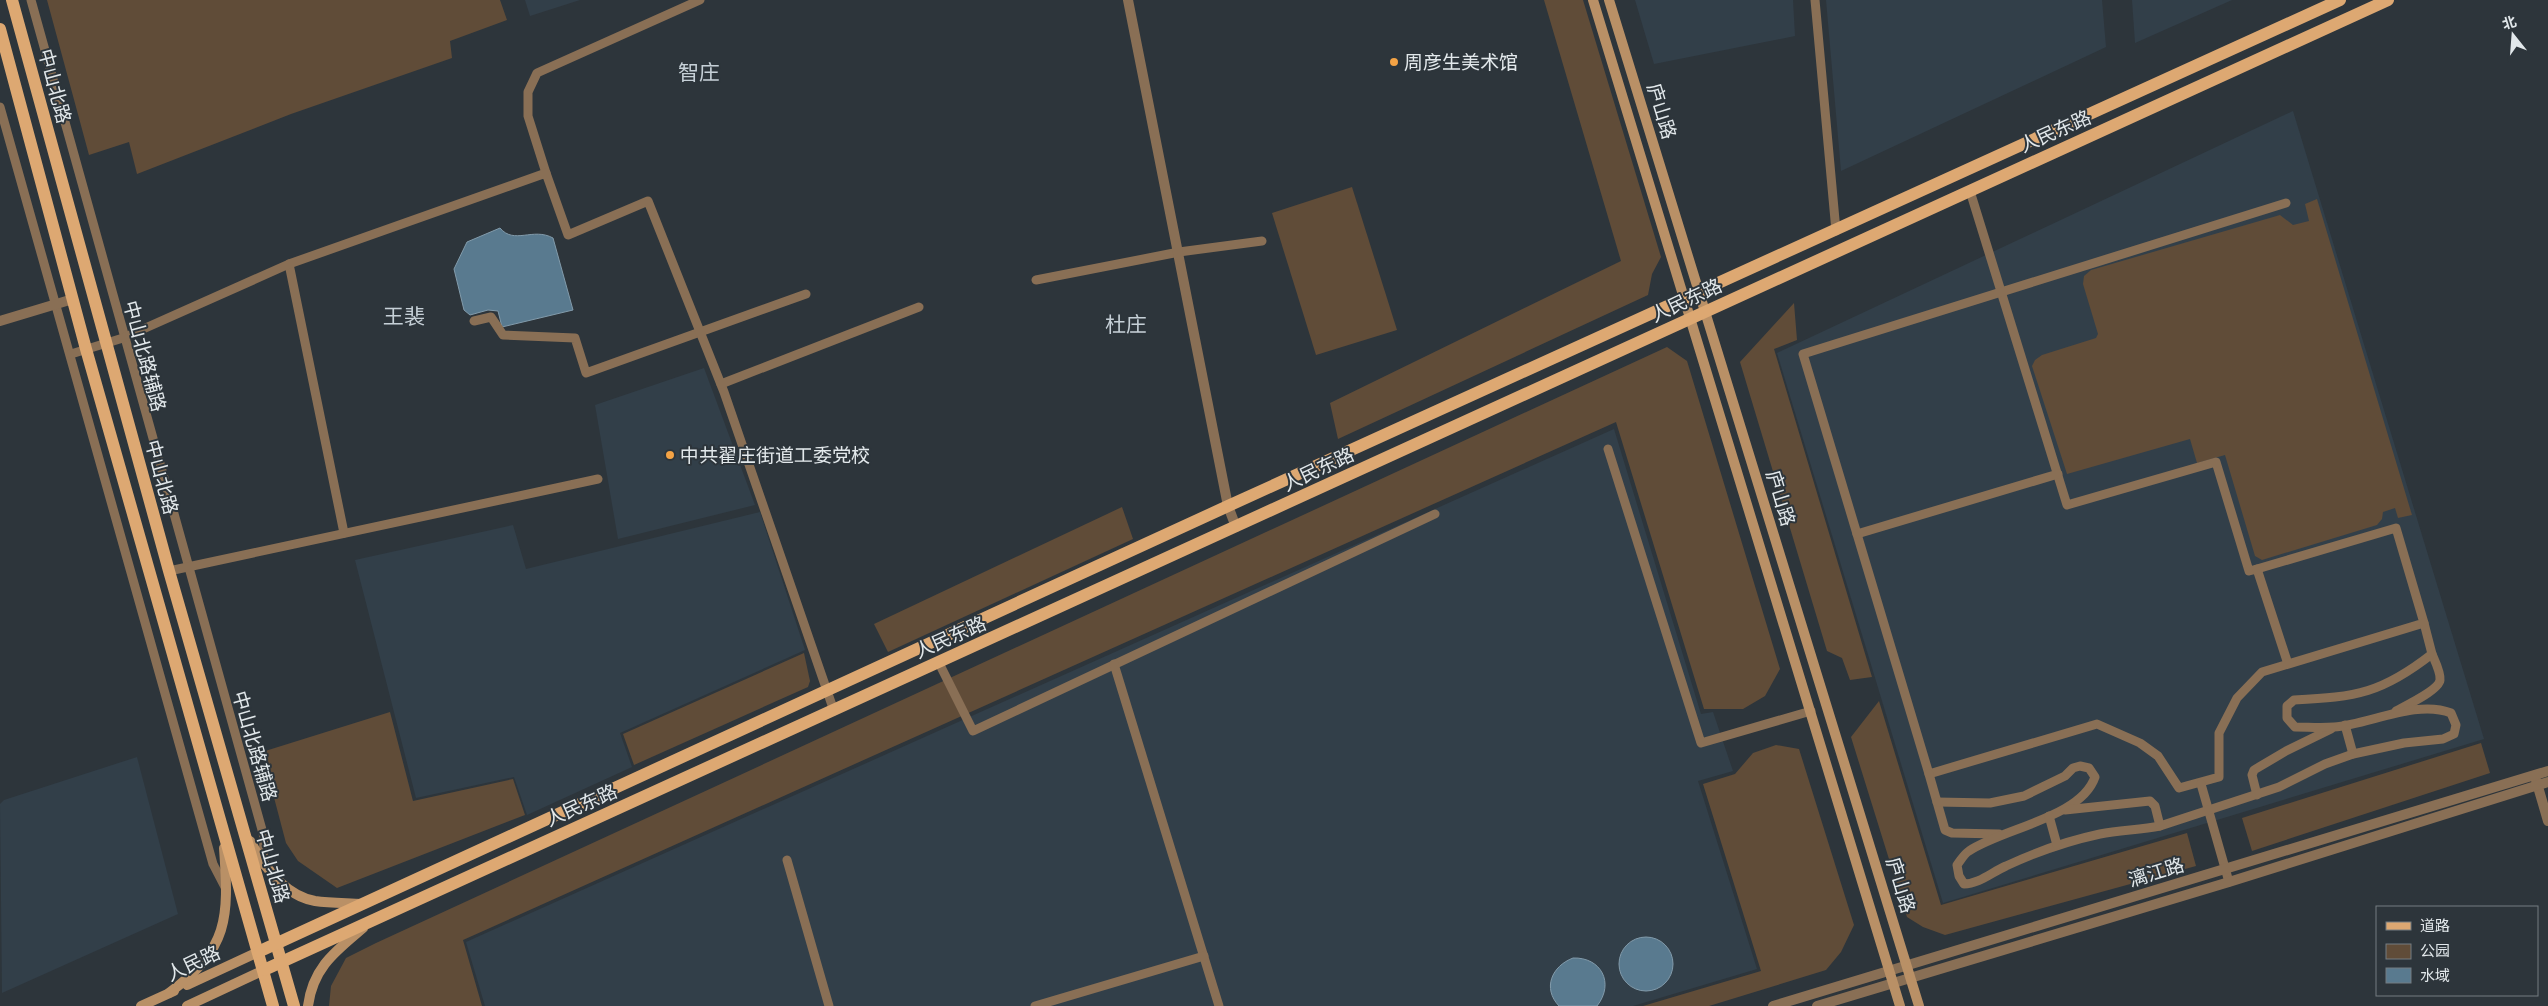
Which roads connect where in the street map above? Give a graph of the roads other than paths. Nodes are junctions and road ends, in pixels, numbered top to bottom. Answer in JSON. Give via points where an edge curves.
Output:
{"nodes":[{"id":1,"x":12,"y":0,"type":"edge"},
{"id":2,"x":31,"y":0,"type":"edge"},
{"id":3,"x":700,"y":0,"type":"edge"},
{"id":4,"x":1128,"y":0,"type":"edge"},
{"id":5,"x":1592,"y":0,"type":"edge"},
{"id":6,"x":1609,"y":0,"type":"edge"},
{"id":7,"x":1815,"y":0,"type":"edge"},
{"id":8,"x":2340,"y":0,"type":"edge"},
{"id":9,"x":2388,"y":0,"type":"edge"},
{"id":10,"x":0,"y":29,"type":"edge"},
{"id":11,"x":0,"y":107,"type":"edge"},
{"id":12,"x":546,"y":173,"type":"junction"},
{"id":13,"x":1970,"y":190,"type":"junction"},
{"id":14,"x":2286,"y":203,"type":"dead end"},
{"id":15,"x":1836,"y":230,"type":"junction"},
{"id":16,"x":1262,"y":241,"type":"dead end"},
{"id":17,"x":1179,"y":252,"type":"junction"},
{"id":18,"x":289,"y":264,"type":"junction"},
{"id":19,"x":1036,"y":280,"type":"dead end"},
{"id":20,"x":1700,"y":291,"type":"junction"},
{"id":21,"x":2002,"y":292,"type":"junction"},
{"id":22,"x":806,"y":294,"type":"dead end"},
{"id":23,"x":73,"y":299,"type":"junction"},
{"id":24,"x":1684,"y":299,"type":"junction"},
{"id":25,"x":56,"y":304,"type":"junction"},
{"id":26,"x":919,"y":307,"type":"dead end"},
{"id":27,"x":1706,"y":311,"type":"junction"},
{"id":28,"x":1690,"y":318,"type":"junction"},
{"id":29,"x":0,"y":321,"type":"edge"},
{"id":30,"x":474,"y":322,"type":"dead end"},
{"id":31,"x":701,"y":334,"type":"junction"},
{"id":32,"x":123,"y":338,"type":"junction"},
{"id":33,"x":106,"y":343,"type":"junction"},
{"id":34,"x":86,"y":349,"type":"junction"},
{"id":35,"x":71,"y":354,"type":"junction"},
{"id":36,"x":721,"y":384,"type":"junction"},
{"id":37,"x":1608,"y":449,"type":"dead end"},
{"id":38,"x":2058,"y":474,"type":"junction"},
{"id":39,"x":598,"y":479,"type":"dead end"},
{"id":40,"x":1228,"y":506,"type":"junction"},
{"id":41,"x":1435,"y":514,"type":"dead end"},
{"id":42,"x":1236,"y":527,"type":"junction"},
{"id":43,"x":344,"y":533,"type":"junction"},
{"id":44,"x":1857,"y":534,"type":"junction"},
{"id":45,"x":187,"y":567,"type":"junction"},
{"id":46,"x":2257,"y":569,"type":"junction"},
{"id":47,"x":169,"y":571,"type":"junction"},
{"id":48,"x":2424,"y":623,"type":"junction"},
{"id":49,"x":2432,"y":654,"type":"junction"},
{"id":50,"x":939,"y":663,"type":"junction"},
{"id":51,"x":1114,"y":664,"type":"junction"},
{"id":52,"x":2288,"y":664,"type":"junction"},
{"id":53,"x":827,"y":690,"type":"junction"},
{"id":54,"x":2421,"y":698,"type":"junction"},
{"id":55,"x":1827,"y":706,"type":"junction"},
{"id":56,"x":834,"y":710,"type":"junction"},
{"id":57,"x":1811,"y":710,"type":"junction"},
{"id":58,"x":2424,"y":710,"type":"junction"},
{"id":59,"x":2391,"y":714,"type":"junction"},
{"id":60,"x":2345,"y":725,"type":"junction"},
{"id":61,"x":2299,"y":727,"type":"junction"},
{"id":62,"x":2335,"y":728,"type":"junction"},
{"id":63,"x":2304,"y":742,"type":"junction"},
{"id":64,"x":2354,"y":754,"type":"junction"},
{"id":65,"x":1929,"y":774,"type":"junction"},
{"id":66,"x":2543,"y":781,"type":"edge"},
{"id":67,"x":2201,"y":784,"type":"junction"},
{"id":68,"x":2087,"y":792,"type":"junction"},
{"id":69,"x":2257,"y":795,"type":"junction"},
{"id":70,"x":1937,"y":802,"type":"junction"},
{"id":71,"x":2091,"y":806,"type":"junction"},
{"id":72,"x":2062,"y":810,"type":"junction"},
{"id":73,"x":2208,"y":810,"type":"junction"},
{"id":74,"x":2049,"y":816,"type":"junction"},
{"id":75,"x":2548,"y":821,"type":"edge"},
{"id":76,"x":242,"y":825,"type":"junction"},
{"id":77,"x":2160,"y":826,"type":"junction"},
{"id":78,"x":223,"y":827,"type":"junction"},
{"id":79,"x":1974,"y":834,"type":"junction"},
{"id":80,"x":2004,"y":834,"type":"junction"},
{"id":81,"x":2057,"y":844,"type":"junction"},
{"id":82,"x":1977,"y":846,"type":"junction"},
{"id":83,"x":787,"y":860,"type":"dead end"},
{"id":84,"x":263,"y":865,"type":"junction"},
{"id":85,"x":2225,"y":869,"type":"junction"},
{"id":86,"x":2229,"y":882,"type":"junction"},
{"id":87,"x":227,"y":889,"type":"junction"},
{"id":88,"x":365,"y":904,"type":"junction"},
{"id":89,"x":370,"y":922,"type":"junction"},
{"id":90,"x":276,"y":944,"type":"junction"},
{"id":91,"x":258,"y":952,"type":"junction"},
{"id":92,"x":1204,"y":956,"type":"junction"},
{"id":93,"x":282,"y":962,"type":"junction"},
{"id":94,"x":1907,"y":965,"type":"junction"},
{"id":95,"x":264,"y":970,"type":"junction"},
{"id":96,"x":1890,"y":970,"type":"junction"},
{"id":97,"x":1911,"y":978,"type":"junction"},
{"id":98,"x":1893,"y":983,"type":"junction"},
{"id":99,"x":169,"y":993,"type":"junction"},
{"id":100,"x":309,"y":1005,"type":"edge"},
{"id":101,"x":141,"y":1006,"type":"edge"},
{"id":102,"x":187,"y":1006,"type":"edge"},
{"id":103,"x":273,"y":1006,"type":"edge"},
{"id":104,"x":294,"y":1006,"type":"edge"},
{"id":105,"x":829,"y":1006,"type":"edge"},
{"id":106,"x":1035,"y":1006,"type":"edge"},
{"id":107,"x":1219,"y":1006,"type":"edge"},
{"id":108,"x":1773,"y":1006,"type":"edge"},
{"id":109,"x":1817,"y":1006,"type":"edge"},
{"id":110,"x":1900,"y":1006,"type":"edge"},
{"id":111,"x":1919,"y":1006,"type":"edge"}],
"edges":[{"from":1,"to":33,"type":"main road","name":"中山北路"},
{"from":2,"to":32,"type":"street","name":"中山北路辅路"},
{"from":3,"to":12,"type":"street","via":[[537,73],[528,92],[528,116]]},
{"from":4,"to":17,"type":"street"},
{"from":5,"to":24,"type":"main road","name":"庐山路"},
{"from":6,"to":20,"type":"main road","name":"庐山路"},
{"from":7,"to":15,"type":"street"},
{"from":8,"to":15,"type":"main road","name":"人民东路"},
{"from":9,"to":13,"type":"main road","name":"人民东路"},
{"from":10,"to":23,"type":"main road","name":"中山北路"},
{"from":11,"to":25,"type":"street"},
{"from":12,"to":18,"type":"street"},
{"from":12,"to":31,"type":"street","via":[[568,235],[648,201]]},
{"from":13,"to":21,"type":"street"},
{"from":13,"to":27,"type":"main road","name":"人民东路"},
{"from":14,"to":21,"type":"street"},
{"from":15,"to":20,"type":"main road","name":"人民东路"},
{"from":16,"to":17,"type":"street"},
{"from":17,"to":19,"type":"street"},
{"from":17,"to":40,"type":"street"},
{"from":18,"to":32,"type":"street"},
{"from":18,"to":43,"type":"street"},
{"from":20,"to":24,"type":"main road","name":"人民东路"},
{"from":20,"to":27,"type":"main road","name":"庐山路"},
{"from":21,"to":38,"type":"street"},
{"from":21,"to":44,"type":"street","via":[[1803,354]]},
{"from":22,"to":31,"type":"street"},
{"from":23,"to":25,"type":"street"},
{"from":23,"to":34,"type":"main road","name":"中山北路"},
{"from":24,"to":28,"type":"main road","name":"庐山路"},
{"from":24,"to":40,"type":"main road","name":"人民东路"},
{"from":25,"to":29,"type":"street"},
{"from":25,"to":35,"type":"street"},
{"from":26,"to":36,"type":"street"},
{"from":27,"to":28,"type":"main road","name":"人民东路"},
{"from":27,"to":55,"type":"main road","name":"庐山路"},
{"from":28,"to":42,"type":"main road","name":"人民东路"},
{"from":28,"to":57,"type":"main road","name":"庐山路"},
{"from":30,"to":31,"type":"street","via":[[491,317],[503,335],[575,338],[586,373]]},
{"from":31,"to":36,"type":"street"},
{"from":32,"to":33,"type":"street"},
{"from":32,"to":45,"type":"street","name":"中山北路辅路"},
{"from":33,"to":34,"type":"street"},
{"from":33,"to":47,"type":"main road","name":"中山北路"},
{"from":34,"to":35,"type":"street"},
{"from":34,"to":78,"type":"main road","name":"中山北路"},
{"from":35,"to":87,"type":"street","via":[[212,864]]},
{"from":36,"to":53,"type":"street"},
{"from":37,"to":57,"type":"street","via":[[1701,743]]},
{"from":38,"to":44,"type":"street"},
{"from":38,"to":46,"type":"street","via":[[2068,505],[2216,462],[2250,571]]},
{"from":39,"to":43,"type":"street"},
{"from":40,"to":42,"type":"street"},
{"from":40,"to":53,"type":"main road","name":"人民东路"},
{"from":41,"to":51,"type":"street"},
{"from":42,"to":50,"type":"main road","name":"人民东路"},
{"from":43,"to":45,"type":"street"},
{"from":44,"to":65,"type":"street"},
{"from":45,"to":47,"type":"street"},
{"from":45,"to":84,"type":"street","name":"中山北路辅路","via":[[264,837]]},
{"from":46,"to":48,"type":"street","via":[[2396,528]]},
{"from":46,"to":52,"type":"street"},
{"from":47,"to":76,"type":"main road","name":"中山北路"},
{"from":48,"to":49,"type":"street"},
{"from":48,"to":52,"type":"street"},
{"from":49,"to":54,"type":"street","via":[[2440,679]]},
{"from":49,"to":61,"type":"street","via":[[2385,686],[2358,694],[2294,700],[2286,706],[2287,718]]},
{"from":50,"to":51,"type":"street","via":[[973,731]]},
{"from":50,"to":56,"type":"main road","name":"人民东路"},
{"from":51,"to":92,"type":"street"},
{"from":52,"to":67,"type":"street","via":[[2262,672],[2237,698],[2219,733],[2219,777]]},
{"from":53,"to":56,"type":"street"},
{"from":53,"to":88,"type":"main road","name":"人民东路"},
{"from":54,"to":58,"type":"street"},
{"from":54,"to":59,"type":"street"},
{"from":55,"to":57,"type":"main road"},
{"from":55,"to":94,"type":"main road","name":"庐山路"},
{"from":56,"to":89,"type":"main road","name":"人民东路"},
{"from":57,"to":96,"type":"main road","name":"庐山路"},
{"from":58,"to":59,"type":"street"},
{"from":58,"to":64,"type":"street","via":[[2440,709],[2450,713],[2456,724],[2454,734],[2444,739],[2404,743]]},
{"from":59,"to":60,"type":"street"},
{"from":60,"to":62,"type":"street"},
{"from":60,"to":64,"type":"street"},
{"from":61,"to":62,"type":"street"},
{"from":61,"to":63,"type":"street"},
{"from":62,"to":63,"type":"street"},
{"from":63,"to":69,"type":"street","via":[[2254,770],[2252,775]]},
{"from":64,"to":69,"type":"street"},
{"from":65,"to":67,"type":"street","via":[[2097,724],[2140,743],[2158,756],[2179,788]]},
{"from":65,"to":70,"type":"street"},
{"from":66,"to":75,"type":"street"},
{"from":66,"to":85,"type":"street","name":"漓江路"},
{"from":66,"to":86,"type":"street","name":"漓江路"},
{"from":67,"to":73,"type":"street"},
{"from":68,"to":70,"type":"street","via":[[2095,777],[2089,768],[2080,766],[2024,796],[1990,804]]},
{"from":68,"to":71,"type":"street"},
{"from":68,"to":72,"type":"street"},
{"from":69,"to":73,"type":"street"},
{"from":70,"to":79,"type":"street","via":[[1945,830]]},
{"from":71,"to":72,"type":"street"},
{"from":71,"to":77,"type":"street","via":[[2150,802],[2155,806]]},
{"from":72,"to":74,"type":"street"},
{"from":73,"to":77,"type":"street"},
{"from":73,"to":85,"type":"street"},
{"from":74,"to":80,"type":"street"},
{"from":74,"to":81,"type":"street"},
{"from":76,"to":84,"type":"main road"},
{"from":76,"to":90,"type":"main road","name":"中山北路"},
{"from":77,"to":81,"type":"street"},
{"from":78,"to":87,"type":"main road"},
{"from":78,"to":91,"type":"main road","name":"中山北路"},
{"from":79,"to":80,"type":"street"},
{"from":79,"to":82,"type":"street"},
{"from":80,"to":82,"type":"street"},
{"from":81,"to":82,"type":"street","via":[[1972,884],[1964,884],[1957,865]]},
{"from":83,"to":105,"type":"street"},
{"from":84,"to":88,"type":"main road","via":[[291,890],[313,900]]},
{"from":85,"to":86,"type":"street"},
{"from":85,"to":94,"type":"street","name":"漓江路"},
{"from":86,"to":97,"type":"street","name":"漓江路"},
{"from":87,"to":99,"type":"main road","via":[[220,934],[209,957],[193,975]]},
{"from":88,"to":90,"type":"main road","name":"人民东路"},
{"from":89,"to":93,"type":"main road","name":"人民东路"},
{"from":89,"to":100,"type":"main road","via":[[330,954],[317,976]]},
{"from":90,"to":91,"type":"main road","name":"人民东路"},
{"from":90,"to":93,"type":"main road","name":"中山北路"},
{"from":91,"to":95,"type":"main road","name":"中山北路"},
{"from":91,"to":99,"type":"main road","name":"人民路"},
{"from":92,"to":106,"type":"street"},
{"from":92,"to":107,"type":"street"},
{"from":93,"to":95,"type":"main road","name":"人民东路"},
{"from":93,"to":104,"type":"main road","name":"中山北路"},
{"from":94,"to":96,"type":"street","name":"漓江路"},
{"from":94,"to":97,"type":"main road","name":"庐山路"},
{"from":95,"to":102,"type":"main road","name":"人民路"},
{"from":95,"to":103,"type":"main road","name":"中山北路"},
{"from":96,"to":98,"type":"main road","name":"庐山路"},
{"from":96,"to":108,"type":"street","name":"漓江路"},
{"from":97,"to":98,"type":"street","name":"漓江路"},
{"from":97,"to":111,"type":"main road","name":"庐山路"},
{"from":98,"to":109,"type":"street","name":"漓江路"},
{"from":98,"to":110,"type":"main road","name":"庐山路"},
{"from":99,"to":101,"type":"main road","name":"人民路"}]}
